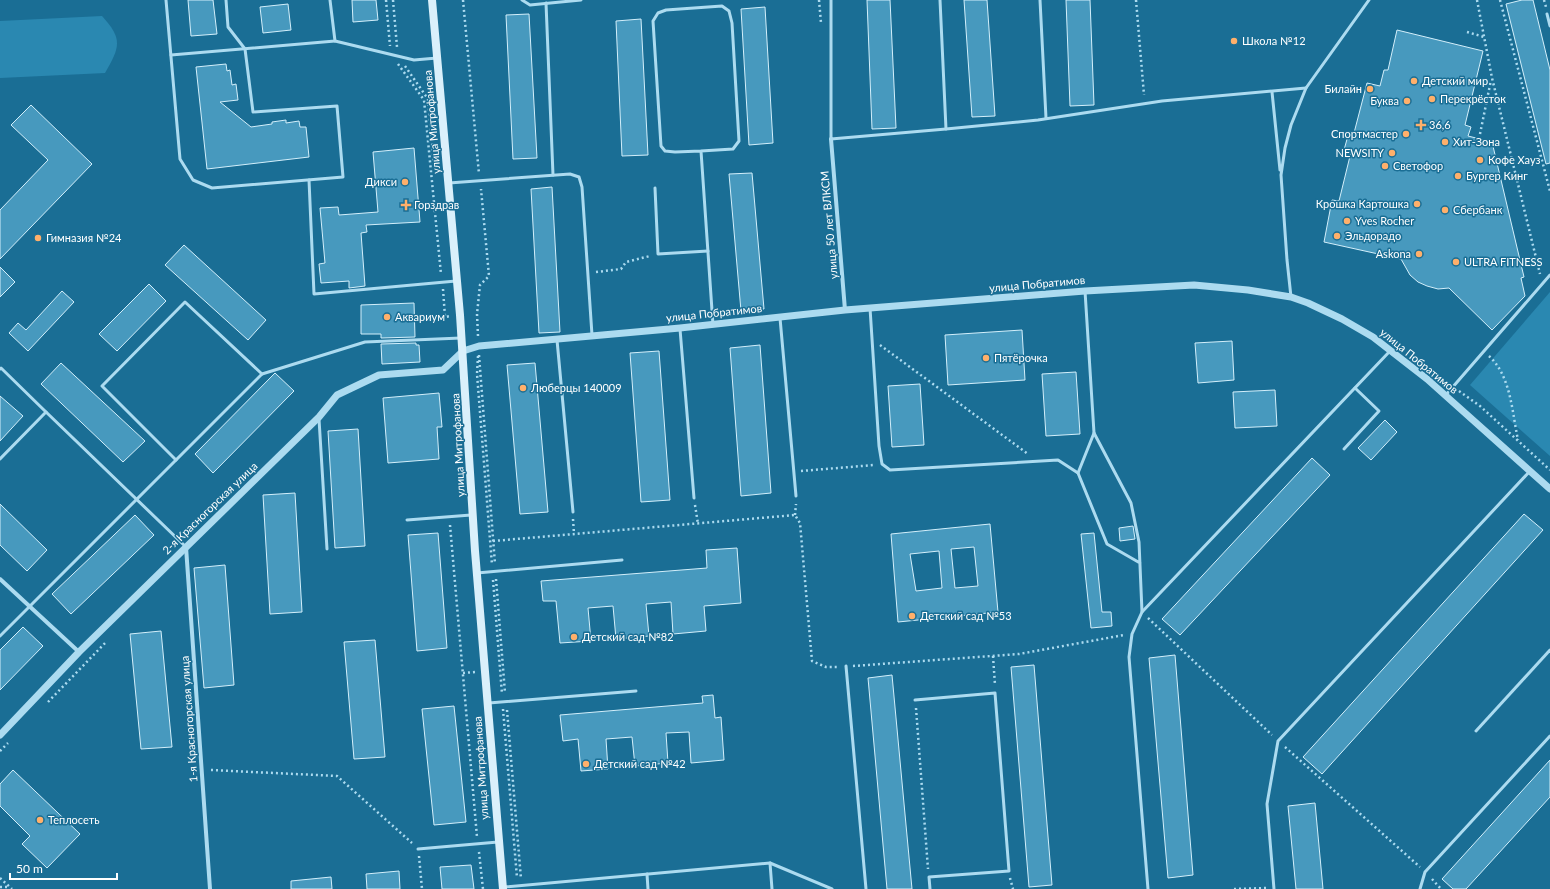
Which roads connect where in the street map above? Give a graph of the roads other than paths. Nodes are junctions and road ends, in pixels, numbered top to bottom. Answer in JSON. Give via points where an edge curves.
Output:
{"nodes":[{"id":1,"x":166,"y":0,"type":"edge"},
{"id":2,"x":226,"y":0,"type":"edge"},
{"id":3,"x":330,"y":0,"type":"edge"},
{"id":4,"x":432,"y":0,"type":"edge"},
{"id":5,"x":522,"y":0,"type":"edge"},
{"id":6,"x":581,"y":0,"type":"edge"},
{"id":7,"x":831,"y":0,"type":"edge"},
{"id":8,"x":940,"y":0,"type":"edge"},
{"id":9,"x":1040,"y":0,"type":"edge"},
{"id":10,"x":1369,"y":0,"type":"edge"},
{"id":11,"x":546,"y":3,"type":"junction"},
{"id":12,"x":1547,"y":14,"type":"dead end"},
{"id":13,"x":1550,"y":26,"type":"edge"},
{"id":14,"x":335,"y":41,"type":"junction"},
{"id":15,"x":245,"y":49,"type":"junction"},
{"id":16,"x":171,"y":55,"type":"junction"},
{"id":17,"x":437,"y":58,"type":"junction"},
{"id":18,"x":1306,"y":88,"type":"junction"},
{"id":19,"x":1272,"y":92,"type":"junction"},
{"id":20,"x":1046,"y":118,"type":"junction"},
{"id":21,"x":946,"y":129,"type":"junction"},
{"id":22,"x":831,"y":139,"type":"junction"},
{"id":23,"x":701,"y":151,"type":"junction"},
{"id":24,"x":1281,"y":174,"type":"junction"},
{"id":25,"x":553,"y":175,"type":"junction"},
{"id":26,"x":309,"y":180,"type":"junction"},
{"id":27,"x":449,"y":183,"type":"junction"},
{"id":28,"x":655,"y":188,"type":"dead end"},
{"id":29,"x":708,"y":251,"type":"junction"},
{"id":30,"x":1550,"y":274,"type":"edge"},
{"id":31,"x":457,"y":281,"type":"junction"},
{"id":32,"x":1085,"y":291,"type":"junction"},
{"id":33,"x":1291,"y":297,"type":"junction"},
{"id":34,"x":870,"y":308,"type":"junction"},
{"id":35,"x":845,"y":310,"type":"junction"},
{"id":36,"x":780,"y":317,"type":"junction"},
{"id":37,"x":713,"y":325,"type":"junction"},
{"id":38,"x":680,"y":328,"type":"junction"},
{"id":39,"x":592,"y":337,"type":"junction"},
{"id":40,"x":462,"y":338,"type":"junction"},
{"id":41,"x":557,"y":340,"type":"junction"},
{"id":42,"x":1391,"y":350,"type":"junction"},
{"id":43,"x":463,"y":351,"type":"junction"},
{"id":44,"x":0,"y":368,"type":"edge"},
{"id":45,"x":262,"y":374,"type":"junction"},
{"id":46,"x":1355,"y":388,"type":"junction"},
{"id":47,"x":1445,"y":396,"type":"junction"},
{"id":48,"x":46,"y":412,"type":"junction"},
{"id":49,"x":319,"y":418,"type":"junction"},
{"id":50,"x":1094,"y":433,"type":"junction"},
{"id":51,"x":1344,"y":449,"type":"dead end"},
{"id":52,"x":0,"y":459,"type":"edge"},
{"id":53,"x":176,"y":460,"type":"junction"},
{"id":54,"x":1530,"y":471,"type":"junction"},
{"id":55,"x":1078,"y":473,"type":"junction"},
{"id":56,"x":1550,"y":489,"type":"edge"},
{"id":57,"x":796,"y":496,"type":"dead end"},
{"id":58,"x":694,"y":498,"type":"road end"},
{"id":59,"x":136,"y":499,"type":"junction"},
{"id":60,"x":573,"y":512,"type":"road end"},
{"id":61,"x":473,"y":515,"type":"junction"},
{"id":62,"x":407,"y":520,"type":"dead end"},
{"id":63,"x":186,"y":547,"type":"junction"},
{"id":64,"x":327,"y":549,"type":"dead end"},
{"id":65,"x":622,"y":560,"type":"dead end"},
{"id":66,"x":1140,"y":563,"type":"junction"},
{"id":67,"x":477,"y":573,"type":"junction"},
{"id":68,"x":0,"y":579,"type":"edge"},
{"id":69,"x":29,"y":606,"type":"junction"},
{"id":70,"x":1142,"y":612,"type":"junction"},
{"id":71,"x":0,"y":636,"type":"edge"},
{"id":72,"x":1550,"y":650,"type":"edge"},
{"id":73,"x":79,"y":652,"type":"junction"},
{"id":74,"x":846,"y":666,"type":"road end"},
{"id":75,"x":636,"y":690,"type":"dead end"},
{"id":76,"x":916,"y":700,"type":"road end"},
{"id":77,"x":487,"y":703,"type":"junction"},
{"id":78,"x":1476,"y":731,"type":"dead end"},
{"id":79,"x":0,"y":735,"type":"edge"},
{"id":80,"x":1550,"y":736,"type":"edge"},
{"id":81,"x":498,"y":842,"type":"junction"},
{"id":82,"x":418,"y":848,"type":"road end"},
{"id":83,"x":770,"y":863,"type":"junction"},
{"id":84,"x":647,"y":874,"type":"junction"},
{"id":85,"x":503,"y":888,"type":"edge"},
{"id":86,"x":1274,"y":888,"type":"edge"},
{"id":87,"x":210,"y":889,"type":"edge"},
{"id":88,"x":648,"y":889,"type":"edge"},
{"id":89,"x":772,"y":889,"type":"edge"},
{"id":90,"x":832,"y":889,"type":"edge"},
{"id":91,"x":866,"y":889,"type":"edge"},
{"id":92,"x":930,"y":889,"type":"edge"},
{"id":93,"x":1148,"y":889,"type":"edge"},
{"id":94,"x":1420,"y":889,"type":"edge"}],
"edges":[{"from":1,"to":16,"type":"lane"},
{"from":2,"to":15,"type":"lane","via":[[228,27]]},
{"from":3,"to":14,"type":"lane"},
{"from":4,"to":17,"type":"main road","name":"улица Митрофанова"},
{"from":5,"to":11,"type":"lane","via":[[530,5]]},
{"from":6,"to":11,"type":"lane"},
{"from":7,"to":22,"type":"lane"},
{"from":8,"to":21,"type":"lane"},
{"from":9,"to":20,"type":"lane"},
{"from":10,"to":18,"type":"lane"},
{"from":11,"to":25,"type":"lane"},
{"from":12,"to":13,"type":"lane"},
{"from":14,"to":15,"type":"lane"},
{"from":14,"to":17,"type":"lane","via":[[414,60]]},
{"from":15,"to":16,"type":"lane"},
{"from":15,"to":26,"type":"lane","via":[[253,112],[336,106],[343,177]]},
{"from":16,"to":26,"type":"lane","via":[[180,159],[193,180],[212,188]]},
{"from":17,"to":27,"type":"main road","name":"улица Митрофанова"},
{"from":18,"to":19,"type":"lane"},
{"from":18,"to":24,"type":"lane","via":[[1291,125]]},
{"from":19,"to":20,"type":"lane","via":[[1169,100]]},
{"from":19,"to":24,"type":"lane"},
{"from":20,"to":21,"type":"lane"},
{"from":21,"to":22,"type":"lane"},
{"from":22,"to":35,"type":"street","name":"улица 50 лет ВЛКСМ"},
{"from":23,"to":23,"type":"lane","via":[[665,151],[660,146],[653,21],[658,13],[666,10],[722,6],[729,10],[732,23],[739,141],[733,149]]},
{"from":23,"to":29,"type":"lane"},
{"from":24,"to":33,"type":"lane"},
{"from":25,"to":27,"type":"lane"},
{"from":25,"to":39,"type":"lane","via":[[570,174],[578,177],[582,187]]},
{"from":26,"to":31,"type":"lane","via":[[314,294]]},
{"from":27,"to":31,"type":"main road","name":"улица Митрофанова"},
{"from":28,"to":29,"type":"lane","via":[[658,254]]},
{"from":29,"to":37,"type":"lane"},
{"from":30,"to":47,"type":"lane"},
{"from":31,"to":40,"type":"main road","name":"улица Митрофанова"},
{"from":32,"to":33,"type":"street","name":"улица Побратимов","via":[[1194,285]]},
{"from":32,"to":34,"type":"street","name":"улица Побратимов"},
{"from":32,"to":50,"type":"lane"},
{"from":33,"to":42,"type":"street","name":"улица Побратимов","via":[[1342,319]]},
{"from":34,"to":35,"type":"street","name":"улица Побратимов"},
{"from":34,"to":55,"type":"lane","via":[[882,464],[890,470],[1058,460]]},
{"from":35,"to":36,"type":"street","name":"улица Побратимов"},
{"from":36,"to":37,"type":"street","name":"улица Побратимов"},
{"from":36,"to":57,"type":"lane"},
{"from":37,"to":38,"type":"street","name":"улица Побратимов"},
{"from":38,"to":39,"type":"street","name":"улица Побратимов"},
{"from":38,"to":58,"type":"lane"},
{"from":39,"to":41,"type":"street","name":"улица Побратимов"},
{"from":40,"to":43,"type":"main road","name":"улица Митрофанова"},
{"from":40,"to":45,"type":"lane","via":[[365,342]]},
{"from":41,"to":43,"type":"street","name":"улица Побратимов","via":[[479,346]]},
{"from":41,"to":60,"type":"lane"},
{"from":42,"to":46,"type":"lane"},
{"from":42,"to":47,"type":"street","name":"улица Побратимов"},
{"from":43,"to":49,"type":"street","name":"2-я Красногорская улица","via":[[443,370],[379,375],[336,395]]},
{"from":43,"to":61,"type":"main road","name":"улица Митрофанова"},
{"from":44,"to":48,"type":"lane"},
{"from":45,"to":53,"type":"lane"},
{"from":45,"to":53,"type":"lane","via":[[185,302],[102,386]]},
{"from":46,"to":51,"type":"lane","via":[[1379,411]]},
{"from":46,"to":70,"type":"lane"},
{"from":47,"to":54,"type":"street","name":"улица Побратимов"},
{"from":48,"to":52,"type":"lane"},
{"from":48,"to":59,"type":"lane"},
{"from":49,"to":63,"type":"street","name":"2-я Красногорская улица"},
{"from":49,"to":64,"type":"lane"},
{"from":50,"to":55,"type":"lane"},
{"from":50,"to":66,"type":"lane","via":[[1131,503],[1139,542]]},
{"from":53,"to":59,"type":"lane"},
{"from":54,"to":56,"type":"street","name":"улица Побратимов"},
{"from":54,"to":86,"type":"lane","via":[[1278,741],[1267,804]]},
{"from":55,"to":66,"type":"lane","via":[[1107,544]]},
{"from":59,"to":63,"type":"lane"},
{"from":59,"to":69,"type":"lane"},
{"from":61,"to":62,"type":"lane"},
{"from":61,"to":67,"type":"main road","name":"улица Митрофанова"},
{"from":63,"to":73,"type":"street","name":"2-я Красногорская улица"},
{"from":63,"to":87,"type":"street","name":"1-я Красногорская улица"},
{"from":65,"to":67,"type":"lane"},
{"from":66,"to":70,"type":"lane"},
{"from":67,"to":77,"type":"main road","name":"улица Митрофанова"},
{"from":68,"to":69,"type":"street"},
{"from":69,"to":71,"type":"lane"},
{"from":69,"to":73,"type":"street"},
{"from":70,"to":93,"type":"lane","via":[[1132,634],[1129,657]]},
{"from":72,"to":78,"type":"lane"},
{"from":73,"to":79,"type":"street","name":"2-я Красногорская улица"},
{"from":74,"to":91,"type":"lane"},
{"from":75,"to":77,"type":"lane"},
{"from":76,"to":92,"type":"lane","via":[[995,693],[1009,871],[929,877]]},
{"from":77,"to":81,"type":"main road","name":"улица Митрофанова"},
{"from":80,"to":94,"type":"lane","via":[[1425,872]]},
{"from":81,"to":82,"type":"lane"},
{"from":81,"to":85,"type":"main road","name":"улица Митрофанова"},
{"from":83,"to":84,"type":"lane"},
{"from":83,"to":89,"type":"lane"},
{"from":83,"to":90,"type":"lane"},
{"from":84,"to":85,"type":"lane"},
{"from":84,"to":88,"type":"lane"}]}
